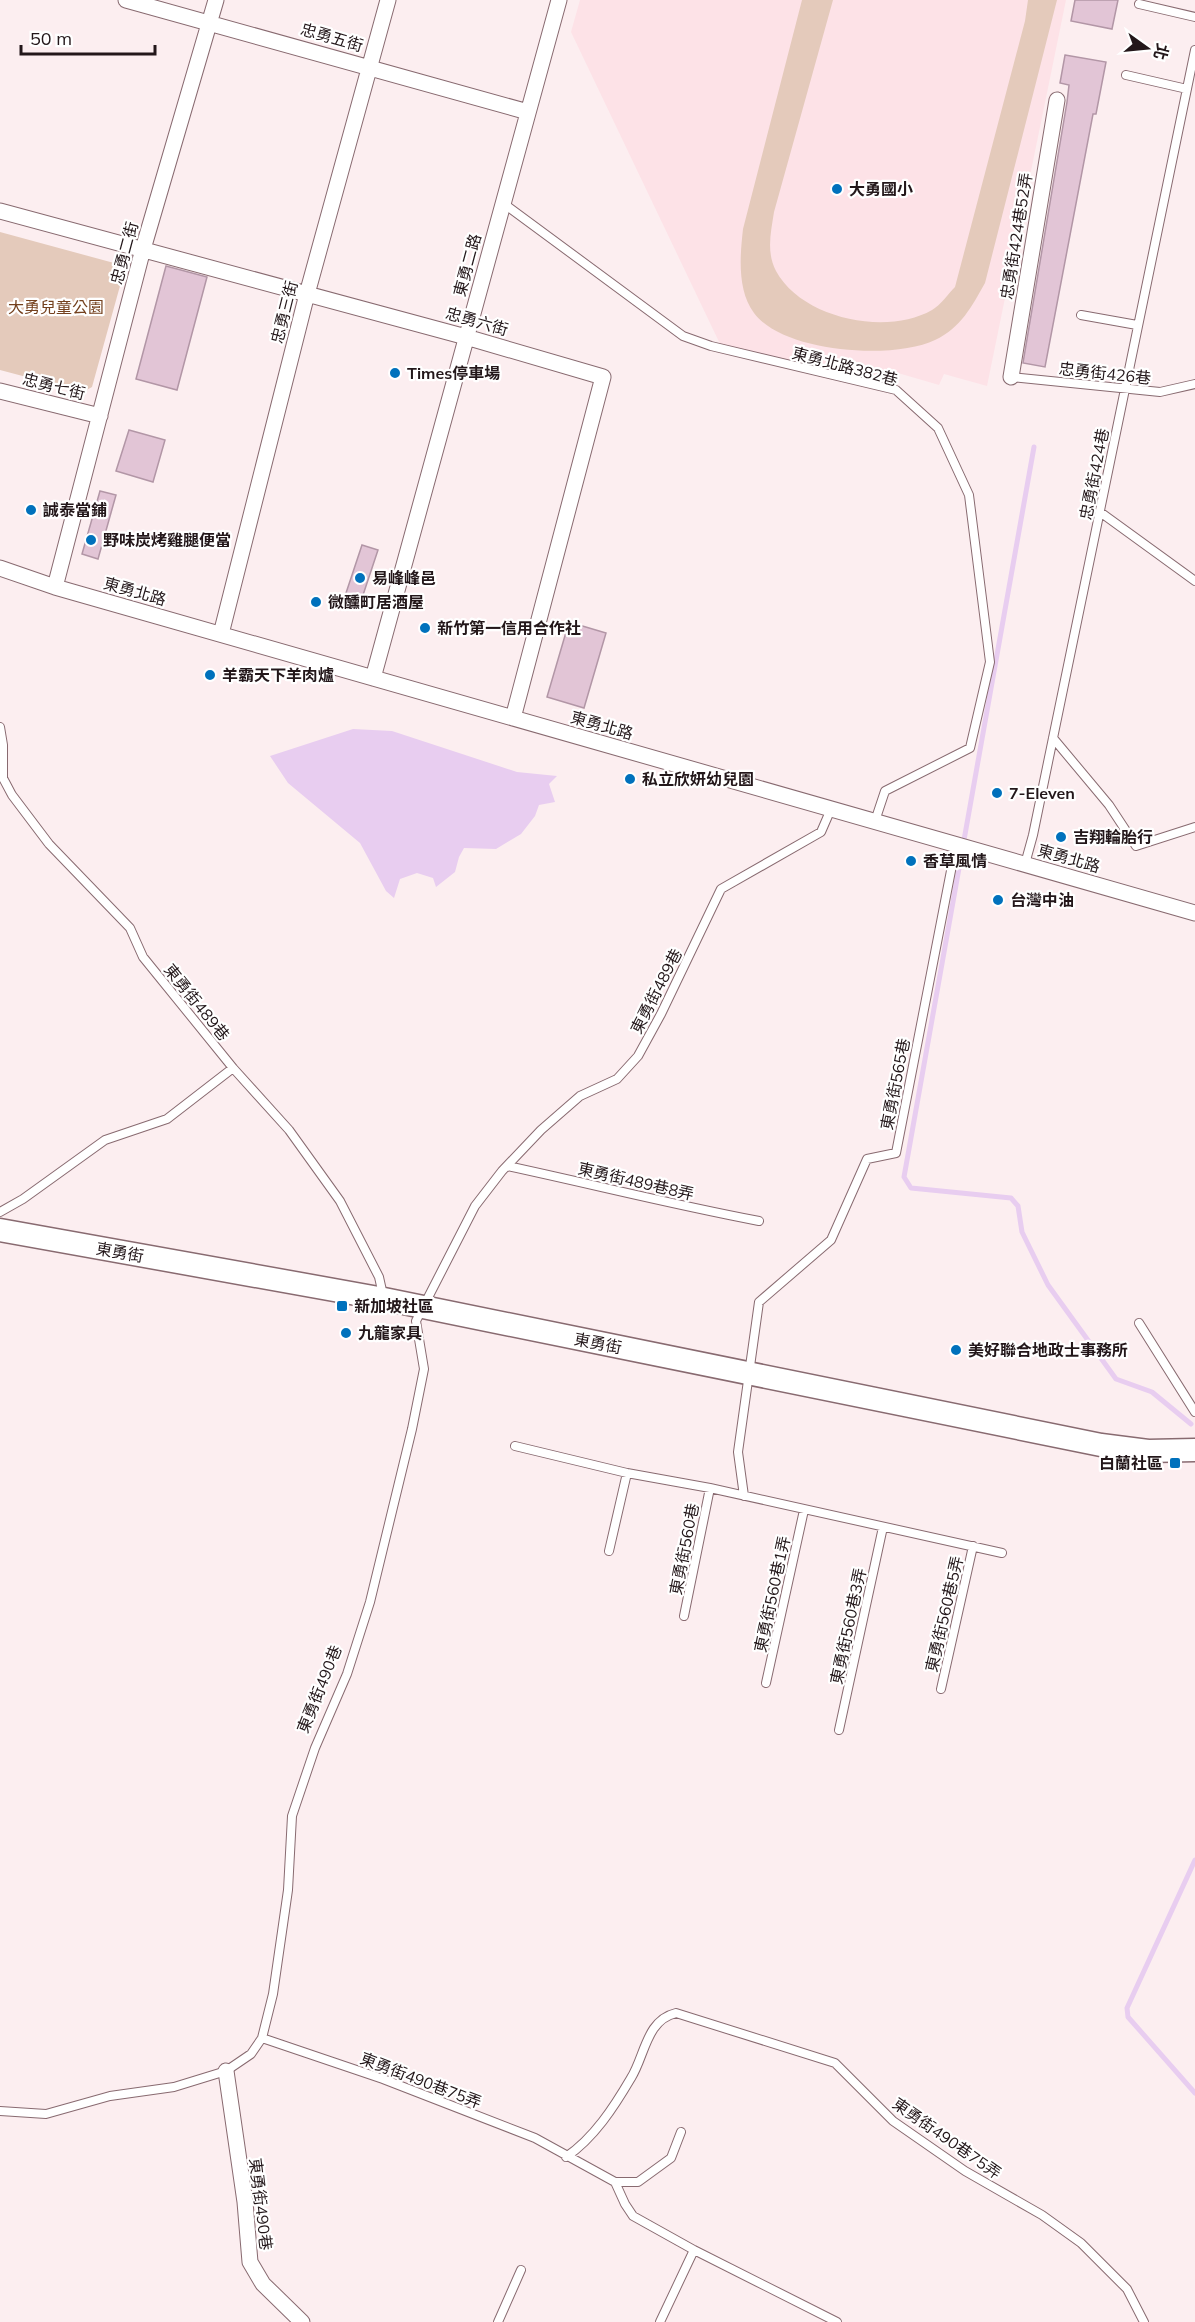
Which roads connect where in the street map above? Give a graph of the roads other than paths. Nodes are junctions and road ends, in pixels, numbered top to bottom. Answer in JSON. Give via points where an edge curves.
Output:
{"nodes":[{"id":1,"x":126,"y":0,"type":"edge"},
{"id":2,"x":216,"y":0,"type":"edge"},
{"id":3,"x":388,"y":0,"type":"edge"},
{"id":4,"x":559,"y":0,"type":"edge"},
{"id":5,"x":1139,"y":4,"type":"dead end"},
{"id":6,"x":1195,"y":17,"type":"edge"},
{"id":7,"x":209,"y":22,"type":"junction"},
{"id":8,"x":1195,"y":50,"type":"edge"},
{"id":9,"x":370,"y":66,"type":"junction"},
{"id":10,"x":1126,"y":75,"type":"dead end"},
{"id":11,"x":1187,"y":89,"type":"junction"},
{"id":12,"x":1057,"y":100,"type":"dead end"},
{"id":13,"x":528,"y":112,"type":"junction"},
{"id":14,"x":502,"y":202,"type":"junction"},
{"id":15,"x":0,"y":211,"type":"edge"},
{"id":16,"x":143,"y":249,"type":"junction"},
{"id":17,"x":307,"y":294,"type":"junction"},
{"id":18,"x":1081,"y":315,"type":"dead end"},
{"id":19,"x":1137,"y":325,"type":"junction"},
{"id":20,"x":466,"y":337,"type":"junction"},
{"id":21,"x":1011,"y":377,"type":"joint"},
{"id":22,"x":1195,"y":384,"type":"edge"},
{"id":23,"x":1125,"y":389,"type":"junction"},
{"id":24,"x":0,"y":391,"type":"edge"},
{"id":25,"x":100,"y":416,"type":"junction"},
{"id":26,"x":1100,"y":512,"type":"junction"},
{"id":27,"x":0,"y":568,"type":"edge"},
{"id":28,"x":1195,"y":581,"type":"edge"},
{"id":29,"x":55,"y":587,"type":"junction"},
{"id":30,"x":221,"y":634,"type":"junction"},
{"id":31,"x":373,"y":678,"type":"junction"},
{"id":32,"x":513,"y":718,"type":"junction"},
{"id":33,"x":0,"y":727,"type":"edge"},
{"id":34,"x":1053,"y":738,"type":"junction"},
{"id":35,"x":1,"y":777,"type":"edge"},
{"id":36,"x":831,"y":809,"type":"junction"},
{"id":37,"x":875,"y":821,"type":"junction"},
{"id":38,"x":1195,"y":827,"type":"edge"},
{"id":39,"x":963,"y":846,"type":"junction"},
{"id":40,"x":1025,"y":864,"type":"junction"},
{"id":41,"x":1195,"y":913,"type":"edge"},
{"id":42,"x":233,"y":1068,"type":"junction"},
{"id":43,"x":507,"y":1166,"type":"junction"},
{"id":44,"x":0,"y":1212,"type":"edge"},
{"id":45,"x":759,"y":1221,"type":"dead end"},
{"id":46,"x":0,"y":1230,"type":"edge"},
{"id":47,"x":384,"y":1299,"type":"junction"},
{"id":48,"x":423,"y":1308,"type":"junction"},
{"id":49,"x":1139,"y":1323,"type":"dead end"},
{"id":50,"x":748,"y":1375,"type":"junction"},
{"id":51,"x":1195,"y":1413,"type":"edge"},
{"id":52,"x":515,"y":1446,"type":"dead end"},
{"id":53,"x":1195,"y":1450,"type":"edge"},
{"id":54,"x":627,"y":1473,"type":"junction"},
{"id":55,"x":710,"y":1488,"type":"junction"},
{"id":56,"x":744,"y":1496,"type":"junction"},
{"id":57,"x":804,"y":1510,"type":"junction"},
{"id":58,"x":883,"y":1527,"type":"junction"},
{"id":59,"x":973,"y":1546,"type":"junction"},
{"id":60,"x":609,"y":1551,"type":"dead end"},
{"id":61,"x":1002,"y":1552,"type":"dead end"},
{"id":62,"x":684,"y":1616,"type":"dead end"},
{"id":63,"x":766,"y":1683,"type":"dead end"},
{"id":64,"x":941,"y":1689,"type":"dead end"},
{"id":65,"x":839,"y":1730,"type":"dead end"},
{"id":66,"x":262,"y":2038,"type":"junction"},
{"id":67,"x":226,"y":2072,"type":"junction"},
{"id":68,"x":0,"y":2111,"type":"edge"},
{"id":69,"x":681,"y":2132,"type":"dead end"},
{"id":70,"x":566,"y":2157,"type":"junction"},
{"id":71,"x":615,"y":2182,"type":"junction"},
{"id":72,"x":694,"y":2250,"type":"junction"},
{"id":73,"x":521,"y":2270,"type":"dead end"},
{"id":74,"x":302,"y":2322,"type":"edge"},
{"id":75,"x":498,"y":2322,"type":"edge"},
{"id":76,"x":660,"y":2322,"type":"edge"},
{"id":77,"x":837,"y":2322,"type":"edge"},
{"id":78,"x":1144,"y":2322,"type":"edge"}],
"edges":[{"from":1,"to":7,"type":"street","name":"忠勇五街"},
{"from":2,"to":7,"type":"street","name":"忠勇二街"},
{"from":3,"to":9,"type":"street","name":"忠勇三街"},
{"from":4,"to":13,"type":"street","name":"東勇二路"},
{"from":5,"to":6,"type":"lane"},
{"from":7,"to":9,"type":"street","name":"忠勇五街"},
{"from":7,"to":16,"type":"street","name":"忠勇二街"},
{"from":8,"to":11,"type":"lane","name":"忠勇街424巷"},
{"from":9,"to":13,"type":"street","name":"忠勇五街"},
{"from":9,"to":17,"type":"street","name":"忠勇三街"},
{"from":10,"to":11,"type":"lane"},
{"from":11,"to":19,"type":"lane","name":"忠勇街424巷"},
{"from":12,"to":21,"type":"street","name":"忠勇街424巷52弄"},
{"from":13,"to":14,"type":"street","name":"東勇二路"},
{"from":14,"to":20,"type":"street","name":"東勇二路"},
{"from":14,"to":37,"type":"lane","name":"東勇北路382巷","via":[[683,336],[896,390],[938,428],[969,495],[990,662],[970,748],[885,791]]},
{"from":15,"to":16,"type":"street","name":"忠勇六街"},
{"from":16,"to":17,"type":"street","name":"忠勇六街"},
{"from":16,"to":25,"type":"street","name":"忠勇二街"},
{"from":17,"to":20,"type":"street","name":"忠勇六街"},
{"from":17,"to":30,"type":"street","name":"忠勇三街"},
{"from":18,"to":19,"type":"lane"},
{"from":19,"to":23,"type":"lane","name":"忠勇街424巷"},
{"from":20,"to":31,"type":"street","name":"東勇二路"},
{"from":20,"to":32,"type":"street","name":"忠勇六街","via":[[603,377]]},
{"from":21,"to":23,"type":"lane","name":"忠勇街426巷"},
{"from":22,"to":23,"type":"lane","name":"忠勇街426巷","via":[[1160,392]]},
{"from":23,"to":26,"type":"lane","name":"忠勇街424巷"},
{"from":24,"to":25,"type":"street","name":"忠勇七街"},
{"from":25,"to":29,"type":"street","name":"忠勇二街"},
{"from":26,"to":28,"type":"lane"},
{"from":26,"to":34,"type":"lane","name":"忠勇街424巷"},
{"from":27,"to":29,"type":"street","name":"東勇北路"},
{"from":29,"to":30,"type":"street","name":"東勇北路"},
{"from":30,"to":31,"type":"street","name":"東勇北路"},
{"from":31,"to":32,"type":"street","name":"東勇北路"},
{"from":32,"to":36,"type":"street","name":"東勇北路"},
{"from":33,"to":35,"type":"lane","name":"東勇街489巷"},
{"from":34,"to":38,"type":"lane","via":[[1109,805],[1137,846]]},
{"from":34,"to":40,"type":"lane","name":"忠勇街424巷"},
{"from":35,"to":42,"type":"lane","name":"東勇街489巷","via":[[49,844],[130,928],[143,957]]},
{"from":36,"to":37,"type":"street","name":"東勇北路"},
{"from":36,"to":43,"type":"lane","name":"東勇街489巷","via":[[821,832],[721,889],[638,1056],[617,1079],[580,1096]]},
{"from":37,"to":39,"type":"street","name":"東勇北路"},
{"from":39,"to":40,"type":"street","name":"東勇北路"},
{"from":39,"to":50,"type":"lane","name":"東勇街565巷","via":[[896,1153],[867,1159],[831,1240],[759,1302]]},
{"from":40,"to":41,"type":"street","name":"東勇北路"},
{"from":42,"to":44,"type":"lane","via":[[166,1119],[105,1140]]},
{"from":42,"to":47,"type":"lane","name":"東勇街489巷","via":[[289,1130],[340,1201],[379,1277]]},
{"from":43,"to":45,"type":"lane","name":"東勇街489巷8弄"},
{"from":43,"to":48,"type":"lane","name":"東勇街489巷","via":[[475,1206]]},
{"from":46,"to":47,"type":"street","name":"東勇街"},
{"from":47,"to":48,"type":"street","name":"東勇街"},
{"from":48,"to":50,"type":"street","name":"東勇街"},
{"from":48,"to":66,"type":"lane","name":"東勇街490巷","via":[[416,1321],[424,1369],[370,1602],[347,1674],[315,1748],[292,1816],[288,1890],[273,1994]]},
{"from":49,"to":51,"type":"lane"},
{"from":50,"to":53,"type":"street","name":"東勇街","via":[[1101,1445],[1149,1451]]},
{"from":50,"to":56,"type":"lane","via":[[738,1452]]},
{"from":52,"to":54,"type":"lane"},
{"from":54,"to":55,"type":"lane"},
{"from":54,"to":60,"type":"lane"},
{"from":55,"to":56,"type":"lane"},
{"from":55,"to":62,"type":"lane","name":"東勇街560巷"},
{"from":56,"to":57,"type":"lane"},
{"from":57,"to":58,"type":"lane"},
{"from":57,"to":63,"type":"lane","name":"東勇街560巷1弄"},
{"from":58,"to":59,"type":"lane"},
{"from":58,"to":65,"type":"lane","name":"東勇街560巷3弄"},
{"from":59,"to":61,"type":"lane"},
{"from":59,"to":64,"type":"lane","name":"東勇街560巷5弄"},
{"from":66,"to":67,"type":"lane","name":"東勇街490巷","via":[[251,2054]]},
{"from":66,"to":70,"type":"lane","name":"東勇街490巷75弄","via":[[535,2138]]},
{"from":67,"to":68,"type":"lane","name":"東勇街490巷","via":[[46,2114]]},
{"from":67,"to":74,"type":"street","name":"東勇街490巷","via":[[250,2262],[263,2284]]},
{"from":69,"to":71,"type":"lane","via":[[670,2158],[638,2182]]},
{"from":70,"to":71,"type":"lane","name":"東勇街490巷75弄"},
{"from":70,"to":78,"type":"lane","name":"東勇街490巷75弄","via":[[579,2148],[609,2113],[633,2075],[650,2033],[665,2015],[676,2013],[835,2063],[893,2121],[965,2172],[1042,2215],[1080,2243],[1127,2289]]},
{"from":71,"to":72,"type":"lane","via":[[633,2216]]},
{"from":72,"to":76,"type":"lane"},
{"from":72,"to":77,"type":"lane"},
{"from":73,"to":75,"type":"lane"}]}
